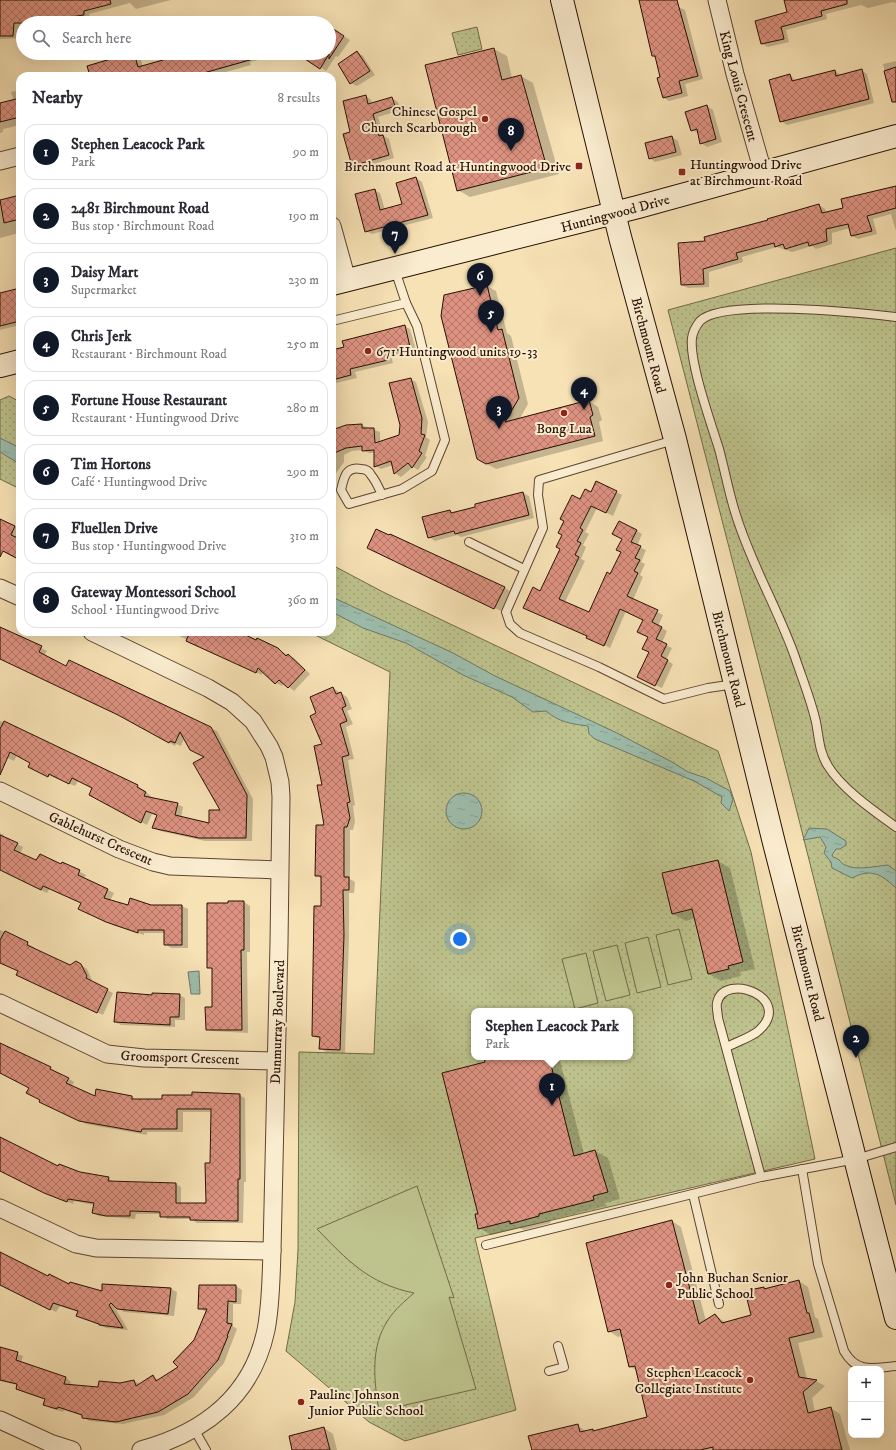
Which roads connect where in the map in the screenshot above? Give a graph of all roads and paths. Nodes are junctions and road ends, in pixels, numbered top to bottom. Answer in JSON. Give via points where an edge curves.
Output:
{"nodes":[{"id":1,"x":562,"y":0,"type":"edge"},
{"id":2,"x":717,"y":0,"type":"edge"},
{"id":3,"x":896,"y":136,"type":"edge"},
{"id":4,"x":16,"y":157,"type":"edge"},
{"id":5,"x":0,"y":161,"type":"edge"},
{"id":6,"x":763,"y":172,"type":"junction"},
{"id":7,"x":614,"y":213,"type":"junction"},
{"id":8,"x":336,"y":258,"type":"edge"},
{"id":9,"x":395,"y":269,"type":"junction"},
{"id":10,"x":339,"y":282,"type":"edge"},
{"id":11,"x":406,"y":303,"type":"junction"},
{"id":12,"x":896,"y":317,"type":"edge"},
{"id":13,"x":336,"y":320,"type":"edge"},
{"id":14,"x":16,"y":362,"type":"edge"},
{"id":15,"x":0,"y":366,"type":"edge"},
{"id":16,"x":675,"y":439,"type":"junction"},
{"id":17,"x":382,"y":495,"type":"junction"},
{"id":18,"x":470,"y":542,"type":"dead end"},
{"id":19,"x":524,"y":569,"type":"junction"},
{"id":20,"x":0,"y":588,"type":"edge"},
{"id":21,"x":16,"y":595,"type":"edge"},
{"id":22,"x":100,"y":636,"type":"edge"},
{"id":23,"x":736,"y":684,"type":"junction"},
{"id":24,"x":0,"y":791,"type":"edge"},
{"id":25,"x":896,"y":827,"type":"edge"},
{"id":26,"x":279,"y":870,"type":"junction"},
{"id":27,"x":0,"y":1002,"type":"edge"},
{"id":28,"x":727,"y":1047,"type":"junction"},
{"id":29,"x":275,"y":1061,"type":"junction"},
{"id":30,"x":896,"y":1147,"type":"edge"},
{"id":31,"x":856,"y":1159,"type":"junction"},
{"id":32,"x":802,"y":1169,"type":"junction"},
{"id":33,"x":761,"y":1177,"type":"junction"},
{"id":34,"x":693,"y":1194,"type":"junction"},
{"id":35,"x":0,"y":1208,"type":"edge"},
{"id":36,"x":486,"y":1245,"type":"dead end"},
{"id":37,"x":272,"y":1251,"type":"junction"},
{"id":38,"x":719,"y":1304,"type":"dead end"},
{"id":39,"x":896,"y":1318,"type":"edge"},
{"id":40,"x":558,"y":1346,"type":"dead end"},
{"id":41,"x":896,"y":1366,"type":"edge"},
{"id":42,"x":549,"y":1371,"type":"dead end"},
{"id":43,"x":0,"y":1420,"type":"edge"},
{"id":44,"x":194,"y":1429,"type":"junction"},
{"id":45,"x":72,"y":1450,"type":"edge"},
{"id":46,"x":141,"y":1450,"type":"edge"},
{"id":47,"x":206,"y":1450,"type":"edge"}],
"edges":[{"from":1,"to":7,"type":"main road","name":"Birchmount Road"},
{"from":2,"to":6,"type":"street","name":"King Louis Crescent"},
{"from":3,"to":6,"type":"main road","name":"Huntingwood Drive"},
{"from":4,"to":5,"type":"street"},
{"from":6,"to":7,"type":"main road","name":"Huntingwood Drive"},
{"from":7,"to":9,"type":"main road","name":"Huntingwood Drive"},
{"from":7,"to":16,"type":"main road","name":"Birchmount Road"},
{"from":8,"to":10,"type":"street"},
{"from":9,"to":10,"type":"main road","name":"Huntingwood Drive"},
{"from":9,"to":11,"type":"lane"},
{"from":11,"to":13,"type":"lane"},
{"from":11,"to":17,"type":"lane","via":[[417,326],[445,440],[432,470],[402,489]]},
{"from":12,"to":25,"type":"lane","via":[[798,310],[731,310],[702,319],[695,326],[692,337],[694,364],[736,516],[794,654],[816,723],[822,755],[841,782]]},
{"from":14,"to":15,"type":"main road"},
{"from":16,"to":19,"type":"lane","via":[[539,480],[538,495],[543,528]]},
{"from":16,"to":23,"type":"main road","name":"Birchmount Road"},
{"from":17,"to":17,"type":"lane","via":[[349,504],[341,490],[344,476],[348,470],[366,469]]},
{"from":18,"to":19,"type":"lane"},
{"from":19,"to":23,"type":"lane","via":[[506,612],[510,624],[520,632],[664,699]]},
{"from":20,"to":21,"type":"street"},
{"from":22,"to":26,"type":"street","name":"Dunmurray Boulevard","via":[[208,688],[239,707],[253,721],[269,746],[280,782]]},
{"from":23,"to":31,"type":"main road","name":"Birchmount Road","via":[[772,836]]},
{"from":24,"to":26,"type":"street","name":"Gablehurst Crescent","via":[[120,849],[153,862],[170,866]]},
{"from":26,"to":29,"type":"street","name":"Dunmurray Boulevard","via":[[280,943]]},
{"from":27,"to":29,"type":"street","name":"Groomsport Crescent","via":[[107,1054],[144,1058]]},
{"from":28,"to":28,"type":"lane","via":[[718,1018],[717,1002],[721,996],[733,989],[749,990],[761,995],[767,1004],[768,1016],[764,1024],[756,1032]]},
{"from":28,"to":33,"type":"lane"},
{"from":29,"to":37,"type":"street","name":"Dunmurray Boulevard"},
{"from":30,"to":31,"type":"lane"},
{"from":31,"to":32,"type":"lane"},
{"from":31,"to":39,"type":"main road","name":"Birchmount Road"},
{"from":32,"to":33,"type":"lane"},
{"from":32,"to":41,"type":"lane","via":[[818,1264],[844,1351],[852,1362],[862,1367]]},
{"from":33,"to":34,"type":"lane"},
{"from":34,"to":36,"type":"lane"},
{"from":34,"to":38,"type":"lane"},
{"from":35,"to":37,"type":"street","via":[[76,1244],[96,1248]]},
{"from":37,"to":44,"type":"street","name":"Dunmurray Boulevard","via":[[267,1323],[262,1346],[243,1386],[207,1422]]},
{"from":40,"to":42,"type":"lane","via":[[564,1367]]},
{"from":43,"to":45,"type":"street"},
{"from":44,"to":46,"type":"street","name":"Dunmurray Boulevard","via":[[164,1444]]},
{"from":44,"to":47,"type":"lane"}]}
